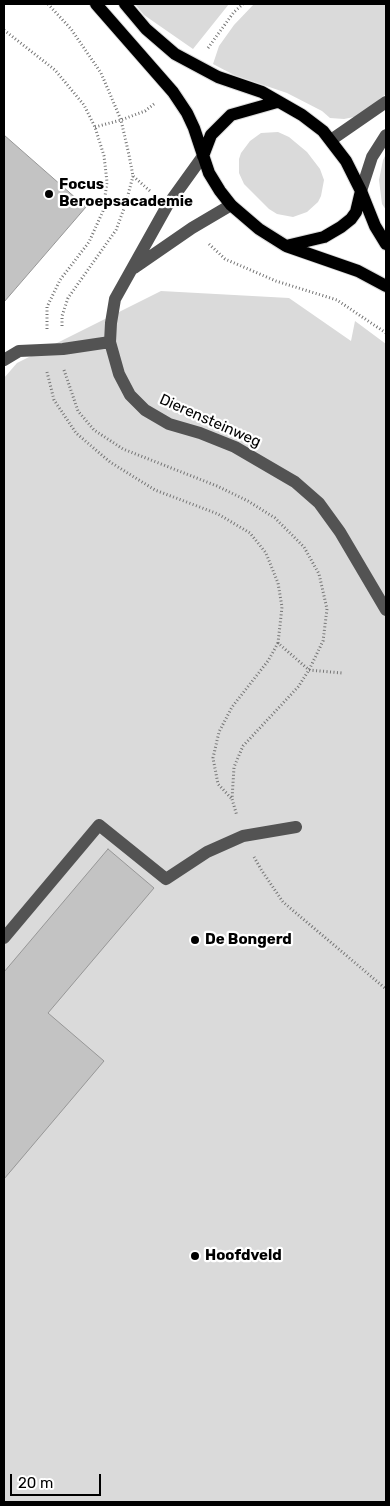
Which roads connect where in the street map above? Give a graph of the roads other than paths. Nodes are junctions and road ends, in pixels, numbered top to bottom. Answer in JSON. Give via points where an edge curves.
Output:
{"nodes":[{"id":1,"x":96,"y":4,"type":"edge"},
{"id":2,"x":125,"y":4,"type":"edge"},
{"id":3,"x":277,"y":102,"type":"junction"},
{"id":4,"x":386,"y":102,"type":"edge"},
{"id":5,"x":386,"y":135,"type":"edge"},
{"id":6,"x":331,"y":140,"type":"junction"},
{"id":7,"x":203,"y":156,"type":"junction"},
{"id":8,"x":361,"y":191,"type":"junction"},
{"id":9,"x":231,"y":205,"type":"junction"},
{"id":10,"x":386,"y":244,"type":"edge"},
{"id":11,"x":286,"y":246,"type":"junction"},
{"id":12,"x":130,"y":270,"type":"junction"},
{"id":13,"x":386,"y":286,"type":"edge"},
{"id":14,"x":110,"y":342,"type":"junction"},
{"id":15,"x":4,"y":360,"type":"edge"},
{"id":16,"x":386,"y":610,"type":"edge"},
{"id":17,"x":296,"y":827,"type":"dead end"},
{"id":18,"x":4,"y":938,"type":"edge"}],
"edges":[{"from":1,"to":7,"type":"main road","via":[[173,92],[187,113]]},
{"from":2,"to":3,"type":"main road","via":[[146,29],[175,54],[218,77],[262,92]]},
{"from":3,"to":6,"type":"main road","via":[[302,115]]},
{"from":3,"to":7,"type":"main road","via":[[231,114],[211,135]]},
{"from":4,"to":6,"type":"street"},
{"from":5,"to":8,"type":"street","via":[[372,157]]},
{"from":6,"to":8,"type":"main road"},
{"from":7,"to":9,"type":"main road","via":[[216,185]]},
{"from":7,"to":12,"type":"street","name":"Dierensteinweg","via":[[167,206]]},
{"from":8,"to":10,"type":"main road"},
{"from":8,"to":11,"type":"main road","via":[[356,212],[341,227],[324,237]]},
{"from":9,"to":11,"type":"main road","via":[[259,229]]},
{"from":9,"to":12,"type":"street","name":"Dierensteinweg"},
{"from":11,"to":13,"type":"main road","via":[[358,271]]},
{"from":12,"to":14,"type":"street","name":"Dierensteinweg","via":[[115,299]]},
{"from":14,"to":15,"type":"street","via":[[63,349],[19,350]]},
{"from":14,"to":16,"type":"street","name":"Dierensteinweg","via":[[119,374],[130,395],[145,410],[169,424],[235,447],[296,482],[319,503]]},
{"from":17,"to":18,"type":"street","via":[[243,836],[207,852],[166,879],[99,825]]}]}
